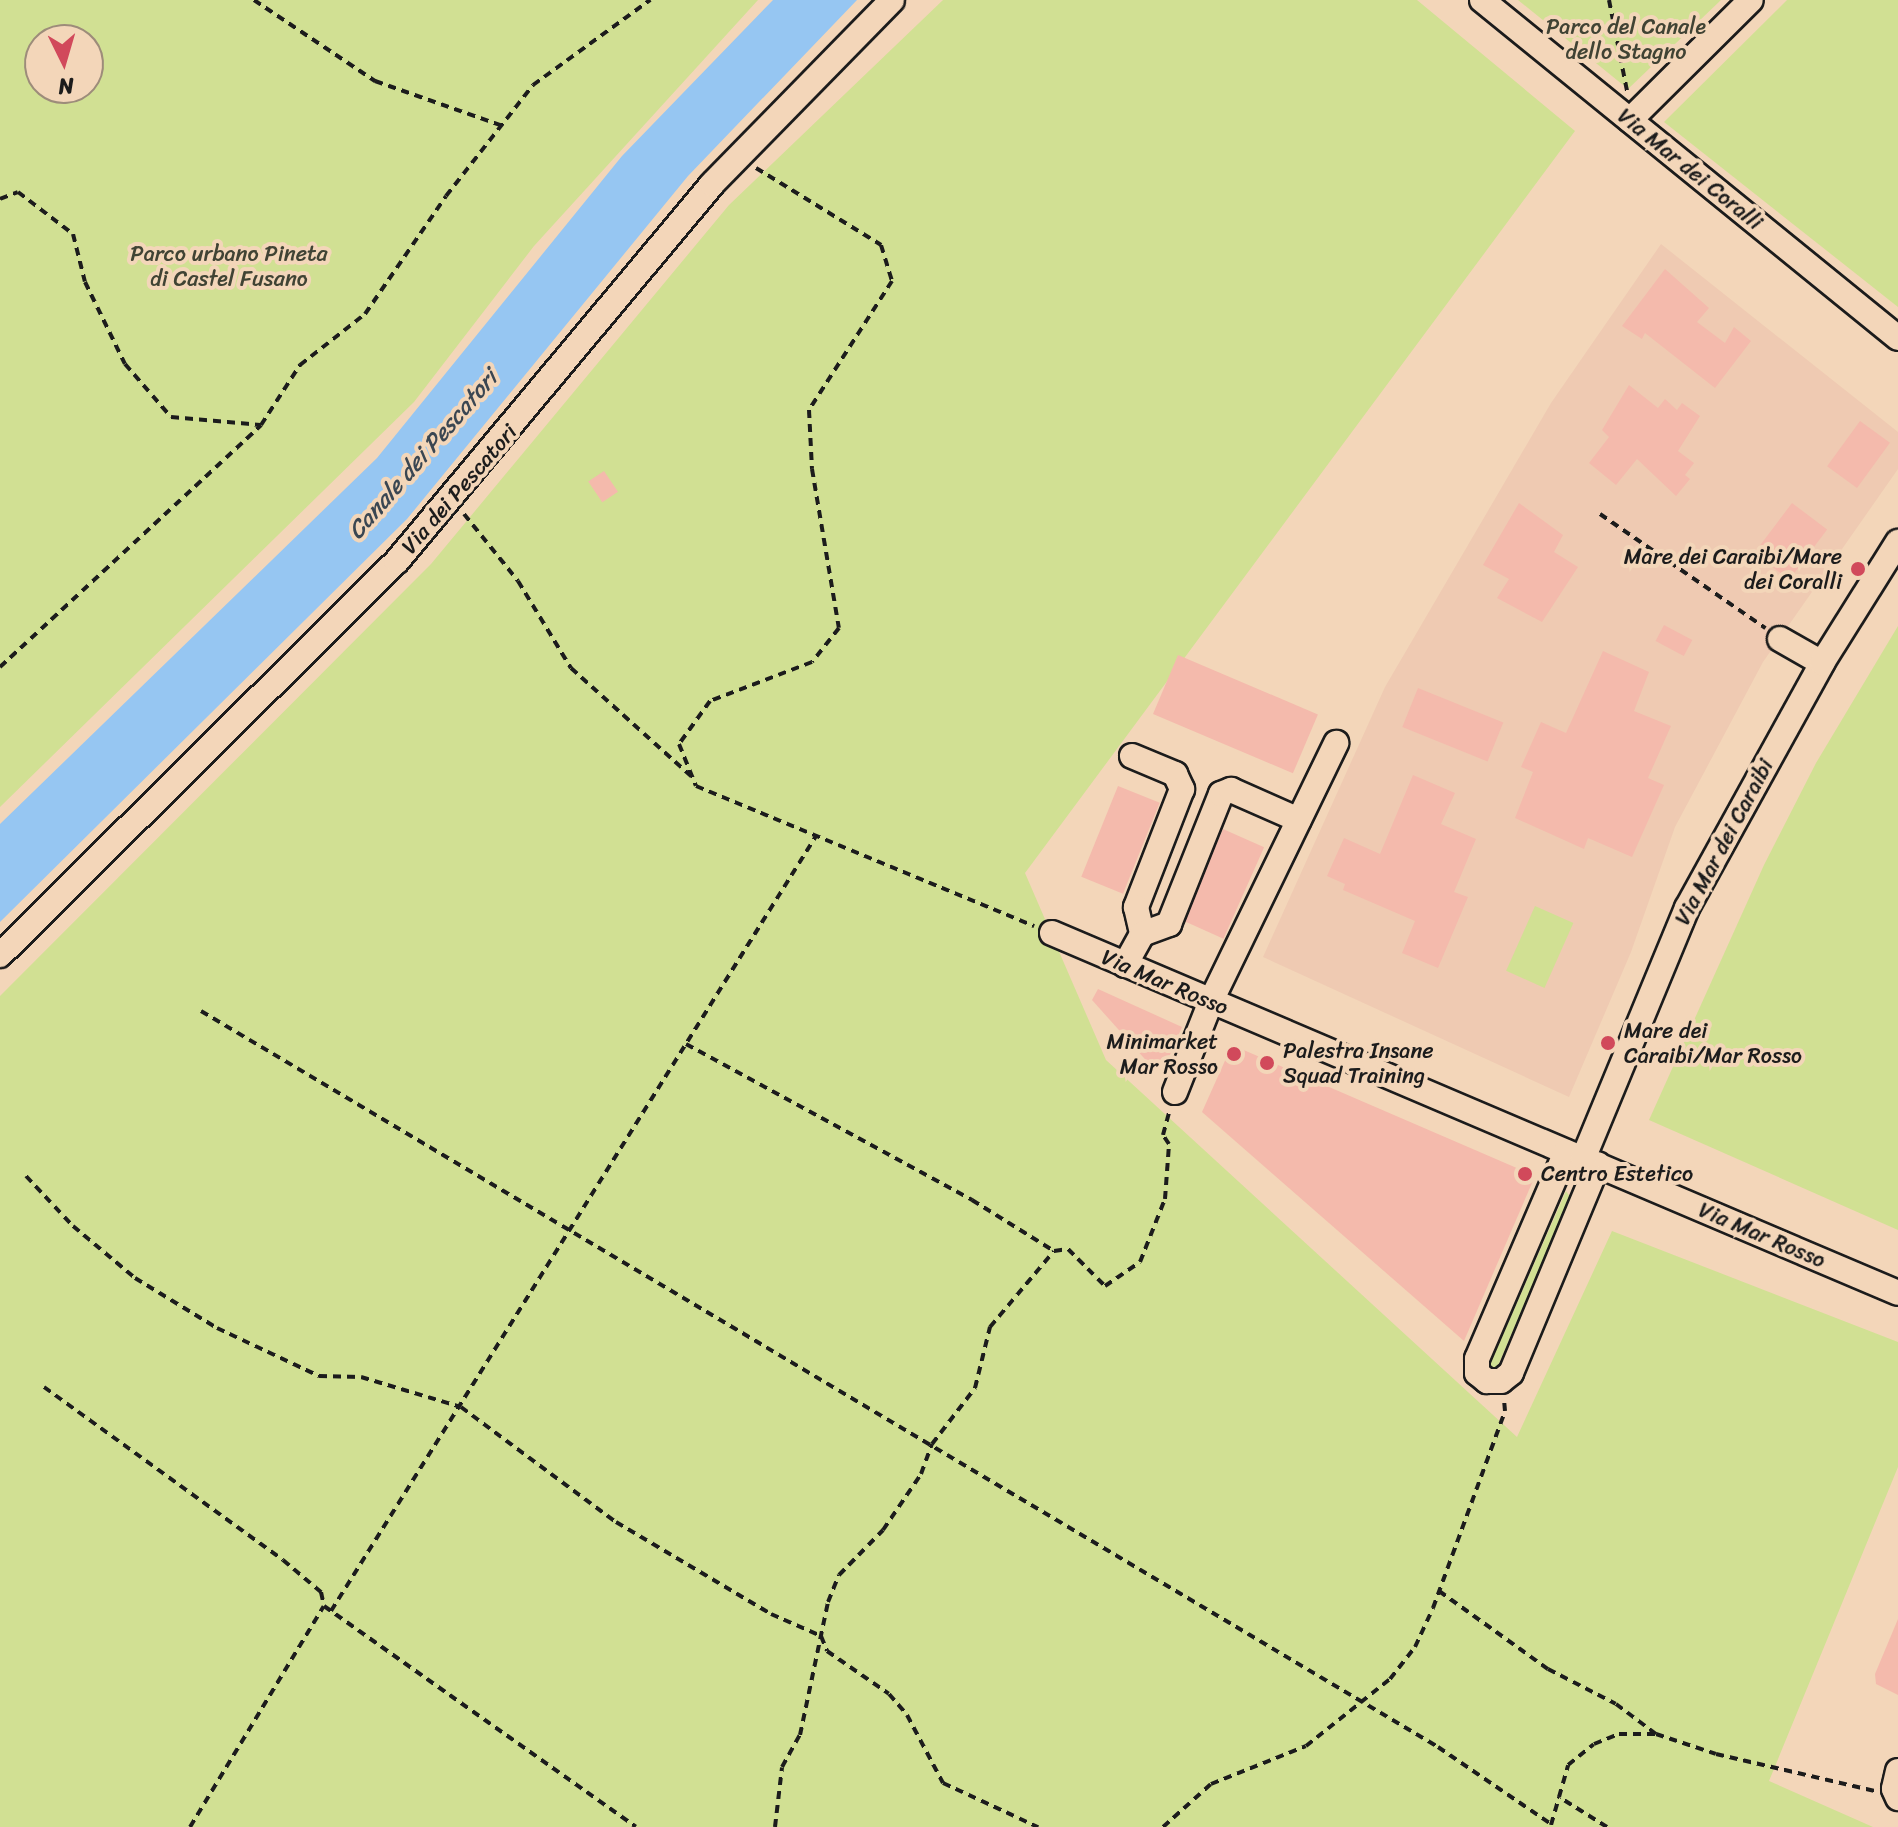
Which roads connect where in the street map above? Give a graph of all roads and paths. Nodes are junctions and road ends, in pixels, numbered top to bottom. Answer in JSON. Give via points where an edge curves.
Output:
{"nodes":[{"id":1,"x":254,"y":0,"type":"edge"},
{"id":2,"x":650,"y":0,"type":"edge"},
{"id":3,"x":892,"y":0,"type":"edge"},
{"id":4,"x":1482,"y":0,"type":"edge"},
{"id":5,"x":1609,"y":0,"type":"edge"},
{"id":6,"x":1751,"y":0,"type":"edge"},
{"id":7,"x":1631,"y":118,"type":"junction"},
{"id":8,"x":500,"y":125,"type":"junction"},
{"id":9,"x":736,"y":156,"type":"junction"},
{"id":10,"x":0,"y":199,"type":"edge"},
{"id":11,"x":1898,"y":338,"type":"edge"},
{"id":12,"x":261,"y":425,"type":"junction"},
{"id":13,"x":452,"y":500,"type":"junction"},
{"id":14,"x":1600,"y":514,"type":"dead end"},
{"id":15,"x":1898,"y":542,"type":"edge"},
{"id":16,"x":1780,"y":639,"type":"joint"},
{"id":17,"x":1822,"y":663,"type":"junction"},
{"id":18,"x":0,"y":667,"type":"edge"},
{"id":19,"x":1336,"y":743,"type":"dead end"},
{"id":20,"x":1132,"y":756,"type":"dead end"},
{"id":21,"x":693,"y":779,"type":"junction"},
{"id":22,"x":700,"y":786,"type":"dead end"},
{"id":23,"x":1299,"y":820,"type":"junction"},
{"id":24,"x":816,"y":836,"type":"junction"},
{"id":25,"x":1052,"y":933,"type":"joint"},
{"id":26,"x":1142,"y":934,"type":"junction"},
{"id":27,"x":0,"y":955,"type":"edge"},
{"id":28,"x":1125,"y":965,"type":"junction"},
{"id":29,"x":1211,"y":1001,"type":"junction"},
{"id":30,"x":201,"y":1011,"type":"dead end"},
{"id":31,"x":686,"y":1044,"type":"junction"},
{"id":32,"x":1175,"y":1092,"type":"joint"},
{"id":33,"x":1582,"y":1158,"type":"junction"},
{"id":34,"x":26,"y":1176,"type":"dead end"},
{"id":35,"x":569,"y":1229,"type":"junction"},
{"id":36,"x":1054,"y":1251,"type":"junction"},
{"id":37,"x":1898,"y":1293,"type":"edge"},
{"id":38,"x":1501,"y":1381,"type":"junction"},
{"id":39,"x":44,"y":1387,"type":"dead end"},
{"id":40,"x":461,"y":1407,"type":"junction"},
{"id":41,"x":932,"y":1444,"type":"junction"},
{"id":42,"x":1439,"y":1591,"type":"junction"},
{"id":43,"x":324,"y":1606,"type":"junction"},
{"id":44,"x":331,"y":1611,"type":"junction"},
{"id":45,"x":821,"y":1636,"type":"junction"},
{"id":46,"x":1362,"y":1702,"type":"junction"},
{"id":47,"x":1656,"y":1734,"type":"junction"},
{"id":48,"x":1897,"y":1788,"type":"edge"},
{"id":49,"x":1559,"y":1797,"type":"junction"},
{"id":50,"x":1551,"y":1826,"type":"edge"},
{"id":51,"x":190,"y":1827,"type":"edge"},
{"id":52,"x":636,"y":1827,"type":"edge"},
{"id":53,"x":775,"y":1827,"type":"edge"},
{"id":54,"x":1038,"y":1827,"type":"edge"},
{"id":55,"x":1163,"y":1827,"type":"edge"},
{"id":56,"x":1607,"y":1827,"type":"edge"}],
"edges":[{"from":1,"to":8,"type":"path","via":[[375,81]]},
{"from":2,"to":8,"type":"path","via":[[533,85]]},
{"from":3,"to":9,"type":"street","name":"Via dei Pescatori"},
{"from":4,"to":7,"type":"street","name":"Via Mar dei Coralli"},
{"from":5,"to":7,"type":"path"},
{"from":6,"to":7,"type":"street"},
{"from":7,"to":11,"type":"street","name":"Via Mar dei Coralli"},
{"from":8,"to":12,"type":"path","via":[[365,314],[300,365]]},
{"from":9,"to":13,"type":"street","name":"Via dei Pescatori"},
{"from":9,"to":21,"type":"path","via":[[881,245],[892,281],[809,410],[812,469],[839,628],[812,662],[710,701],[679,744]]},
{"from":10,"to":12,"type":"path","via":[[18,192],[73,234],[85,282],[125,364],[171,417]]},
{"from":12,"to":18,"type":"path"},
{"from":13,"to":21,"type":"path","via":[[518,581],[571,668]]},
{"from":13,"to":27,"type":"street","name":"Via dei Pescatori","via":[[356,604]]},
{"from":14,"to":16,"type":"path"},
{"from":15,"to":17,"type":"street","name":"Via Mar dei Caraibi"},
{"from":16,"to":17,"type":"street"},
{"from":17,"to":33,"type":"street","name":"Via Mar dei Caraibi","via":[[1682,919]]},
{"from":19,"to":23,"type":"street"},
{"from":20,"to":26,"type":"street","via":[[1175,774],[1182,789],[1136,907]]},
{"from":21,"to":22,"type":"path"},
{"from":21,"to":24,"type":"path","via":[[696,786]]},
{"from":23,"to":26,"type":"street","via":[[1231,790],[1221,794],[1169,924]]},
{"from":23,"to":29,"type":"street"},
{"from":24,"to":25,"type":"path"},
{"from":24,"to":31,"type":"path"},
{"from":25,"to":28,"type":"street","name":"Via Mar Rosso"},
{"from":26,"to":28,"type":"street"},
{"from":28,"to":29,"type":"street","name":"Via Mar Rosso"},
{"from":29,"to":32,"type":"street"},
{"from":29,"to":33,"type":"street","name":"Via Mar Rosso"},
{"from":30,"to":35,"type":"path"},
{"from":31,"to":35,"type":"path"},
{"from":31,"to":36,"type":"path","via":[[972,1200]]},
{"from":32,"to":36,"type":"path","via":[[1163,1135],[1169,1144],[1165,1199],[1140,1262],[1105,1286],[1068,1249]]},
{"from":33,"to":37,"type":"street","name":"Via Mar Rosso"},
{"from":33,"to":38,"type":"street","name":"Via Mar dei Caraibi","via":[[1511,1373]]},
{"from":33,"to":38,"type":"street","name":"Via Mar dei Caraibi","via":[[1477,1359],[1481,1377]]},
{"from":34,"to":40,"type":"path","via":[[73,1226],[135,1278],[242,1342],[319,1376],[361,1377]]},
{"from":35,"to":40,"type":"path"},
{"from":35,"to":41,"type":"path"},
{"from":36,"to":41,"type":"path","via":[[990,1327],[975,1388]]},
{"from":38,"to":42,"type":"path","via":[[1505,1411]]},
{"from":39,"to":43,"type":"path","via":[[283,1560],[321,1592]]},
{"from":40,"to":44,"type":"path"},
{"from":40,"to":45,"type":"path","via":[[616,1522],[771,1614]]},
{"from":41,"to":45,"type":"path","via":[[921,1474],[883,1530],[839,1575]]},
{"from":41,"to":46,"type":"path"},
{"from":42,"to":46,"type":"path","via":[[1415,1647],[1390,1679]]},
{"from":42,"to":47,"type":"path","via":[[1548,1669],[1616,1704]]},
{"from":43,"to":44,"type":"path"},
{"from":43,"to":51,"type":"path"},
{"from":44,"to":52,"type":"path"},
{"from":45,"to":53,"type":"path","via":[[811,1699],[800,1735],[782,1767]]},
{"from":45,"to":54,"type":"path","via":[[827,1651],[889,1694],[907,1715],[943,1783]]},
{"from":46,"to":50,"type":"path"},
{"from":46,"to":55,"type":"path","via":[[1306,1746],[1211,1784]]},
{"from":47,"to":48,"type":"path","via":[[1716,1754]]},
{"from":47,"to":49,"type":"path","via":[[1619,1734],[1594,1744],[1568,1765]]},
{"from":49,"to":50,"type":"path"},
{"from":49,"to":56,"type":"path"}]}
